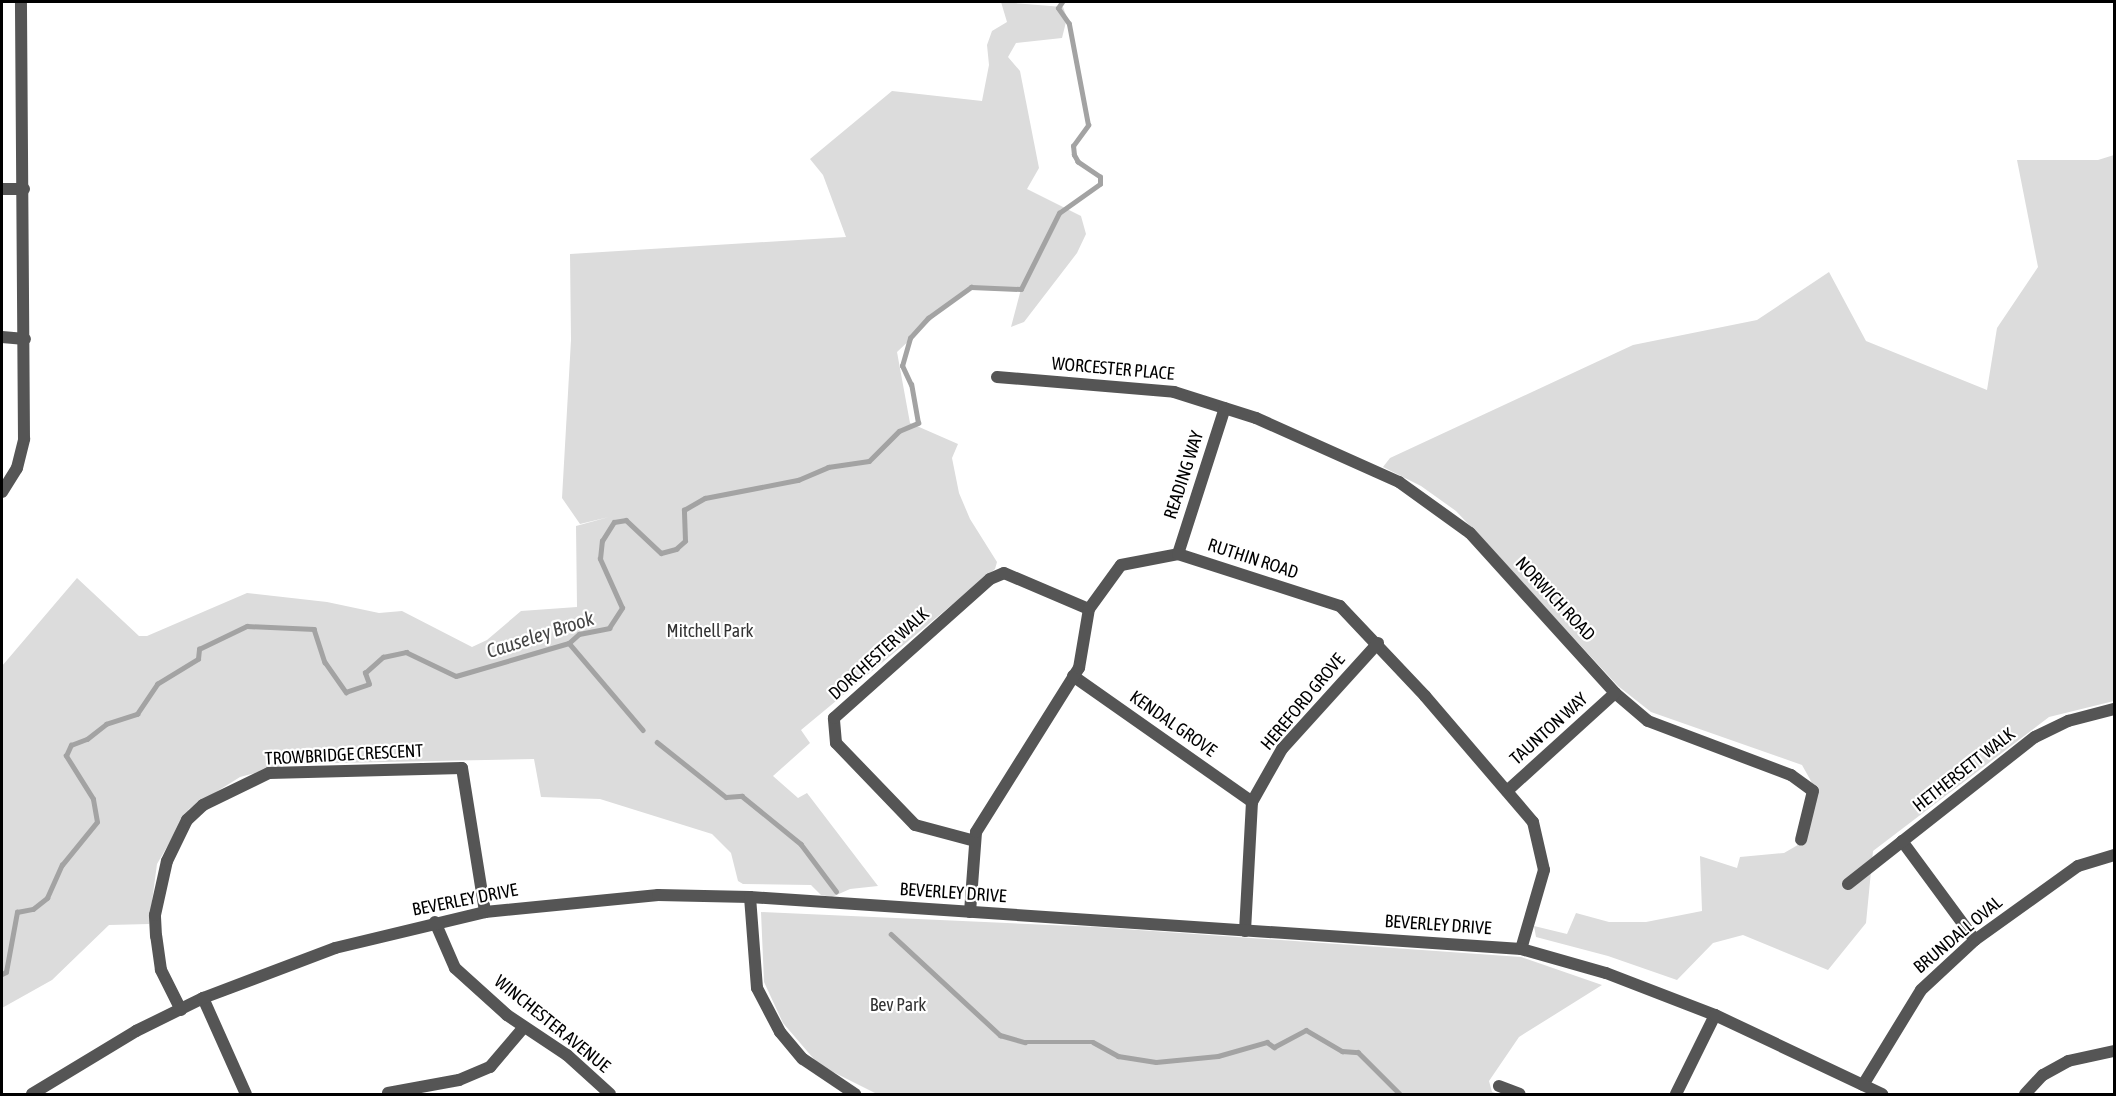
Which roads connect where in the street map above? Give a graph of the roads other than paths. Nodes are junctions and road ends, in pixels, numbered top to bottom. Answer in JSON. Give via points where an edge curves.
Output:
{"nodes":[{"id":1,"x":21,"y":2,"type":"edge"},
{"id":2,"x":2,"y":189,"type":"edge"},
{"id":3,"x":24,"y":189,"type":"junction"},
{"id":4,"x":2,"y":337,"type":"edge"},
{"id":5,"x":25,"y":339,"type":"junction"},
{"id":6,"x":997,"y":377,"type":"dead end"},
{"id":7,"x":1225,"y":408,"type":"junction"},
{"id":8,"x":2,"y":492,"type":"edge"},
{"id":9,"x":1178,"y":554,"type":"junction"},
{"id":10,"x":1089,"y":609,"type":"junction"},
{"id":11,"x":1378,"y":643,"type":"junction"},
{"id":12,"x":1073,"y":676,"type":"junction"},
{"id":13,"x":1615,"y":693,"type":"junction"},
{"id":14,"x":2115,"y":709,"type":"edge"},
{"id":15,"x":1507,"y":791,"type":"junction"},
{"id":16,"x":1252,"y":802,"type":"junction"},
{"id":17,"x":1801,"y":840,"type":"dead end"},
{"id":18,"x":975,"y":841,"type":"junction"},
{"id":19,"x":1902,"y":841,"type":"junction"},
{"id":20,"x":2115,"y":855,"type":"edge"},
{"id":21,"x":1848,"y":884,"type":"dead end"},
{"id":22,"x":750,"y":897,"type":"junction"},
{"id":23,"x":485,"y":912,"type":"junction"},
{"id":24,"x":970,"y":912,"type":"junction"},
{"id":25,"x":435,"y":922,"type":"junction"},
{"id":26,"x":1245,"y":930,"type":"junction"},
{"id":27,"x":1975,"y":940,"type":"junction"},
{"id":28,"x":1521,"y":949,"type":"junction"},
{"id":29,"x":203,"y":998,"type":"junction"},
{"id":30,"x":181,"y":1010,"type":"junction"},
{"id":31,"x":1715,"y":1015,"type":"junction"},
{"id":32,"x":524,"y":1026,"type":"junction"},
{"id":33,"x":2115,"y":1051,"type":"edge"},
{"id":34,"x":1863,"y":1085,"type":"junction"},
{"id":35,"x":1499,"y":1086,"type":"dead end"},
{"id":36,"x":388,"y":1093,"type":"dead end"},
{"id":37,"x":32,"y":1095,"type":"edge"},
{"id":38,"x":246,"y":1095,"type":"edge"},
{"id":39,"x":610,"y":1095,"type":"edge"},
{"id":40,"x":855,"y":1095,"type":"edge"},
{"id":41,"x":1520,"y":1095,"type":"edge"},
{"id":42,"x":1676,"y":1095,"type":"edge"},
{"id":43,"x":1882,"y":1095,"type":"edge"},
{"id":44,"x":2025,"y":1095,"type":"edge"}],
"edges":[{"from":1,"to":3,"type":"street"},
{"from":2,"to":3,"type":"street"},
{"from":3,"to":5,"type":"street"},
{"from":4,"to":5,"type":"street"},
{"from":5,"to":8,"type":"street","via":[[24,439],[17,468]]},
{"from":6,"to":7,"type":"street","name":"WORCESTER PLACE","via":[[1174,392]]},
{"from":7,"to":9,"type":"street","name":"READING WAY"},
{"from":7,"to":13,"type":"street","name":"NORWICH ROAD","via":[[1399,482],[1435,504],[1470,533]]},
{"from":9,"to":10,"type":"street","name":"RUTHIN ROAD","via":[[1121,565]]},
{"from":9,"to":11,"type":"street","name":"RUTHIN ROAD","via":[[1340,606]]},
{"from":10,"to":12,"type":"street","name":"RUTHIN ROAD","via":[[1079,668]]},
{"from":10,"to":18,"type":"street","name":"DORCHESTER WALK","via":[[1004,573],[990,579],[834,718],[836,743],[915,825]]},
{"from":11,"to":15,"type":"street","name":"RUTHIN ROAD"},
{"from":11,"to":16,"type":"street","name":"HEREFORD GROVE","via":[[1282,749]]},
{"from":12,"to":16,"type":"street","name":"KENDAL GROVE"},
{"from":12,"to":18,"type":"street","name":"RUTHIN ROAD","via":[[1004,783]]},
{"from":13,"to":15,"type":"street","name":"TAUNTON WAY"},
{"from":13,"to":17,"type":"street","name":"NORWICH ROAD","via":[[1648,721],[1791,775],[1813,791]]},
{"from":14,"to":19,"type":"street","name":"HETHERSETT WALK","via":[[2068,721],[2035,737]]},
{"from":15,"to":28,"type":"street","name":"RUTHIN ROAD","via":[[1533,822],[1544,870]]},
{"from":16,"to":26,"type":"street","name":"HEREFORD GROVE"},
{"from":18,"to":24,"type":"street","name":"RUTHIN ROAD"},
{"from":19,"to":21,"type":"street","name":"HETHERSETT WALK"},
{"from":19,"to":27,"type":"street"},
{"from":20,"to":27,"type":"street","name":"BRUNDALL OVAL","via":[[2078,866]]},
{"from":22,"to":23,"type":"street","name":"BEVERLEY DRIVE","via":[[658,895]]},
{"from":22,"to":24,"type":"street","name":"BEVERLEY DRIVE"},
{"from":22,"to":40,"type":"street","via":[[757,988],[780,1032],[803,1059]]},
{"from":23,"to":25,"type":"street","name":"BEVERLEY DRIVE"},
{"from":23,"to":30,"type":"street","name":"TROWBRIDGE CRESCENT","via":[[462,768],[269,773],[202,806],[187,820],[167,861],[155,915],[156,936],[161,970]]},
{"from":24,"to":26,"type":"street","name":"BEVERLEY DRIVE"},
{"from":25,"to":29,"type":"street","name":"BEVERLEY DRIVE","via":[[335,948]]},
{"from":25,"to":32,"type":"street","name":"WINCHESTER AVENUE","via":[[455,968]]},
{"from":26,"to":28,"type":"street","name":"BEVERLEY DRIVE"},
{"from":27,"to":34,"type":"street","name":"BRUNDALL OVAL","via":[[1921,990]]},
{"from":28,"to":31,"type":"street","name":"BEVERLEY DRIVE","via":[[1606,973]]},
{"from":29,"to":30,"type":"street","name":"BEVERLEY DRIVE"},
{"from":29,"to":38,"type":"street"},
{"from":30,"to":37,"type":"street","name":"BEVERLEY DRIVE","via":[[136,1031]]},
{"from":31,"to":34,"type":"street","name":"BEVERLEY DRIVE"},
{"from":31,"to":42,"type":"street"},
{"from":32,"to":36,"type":"street","via":[[490,1067],[459,1080]]},
{"from":32,"to":39,"type":"street","name":"WINCHESTER AVENUE","via":[[567,1055]]},
{"from":33,"to":44,"type":"street","via":[[2068,1061],[2043,1075]]},
{"from":34,"to":43,"type":"street","name":"BEVERLEY DRIVE"},
{"from":35,"to":41,"type":"street"}]}
